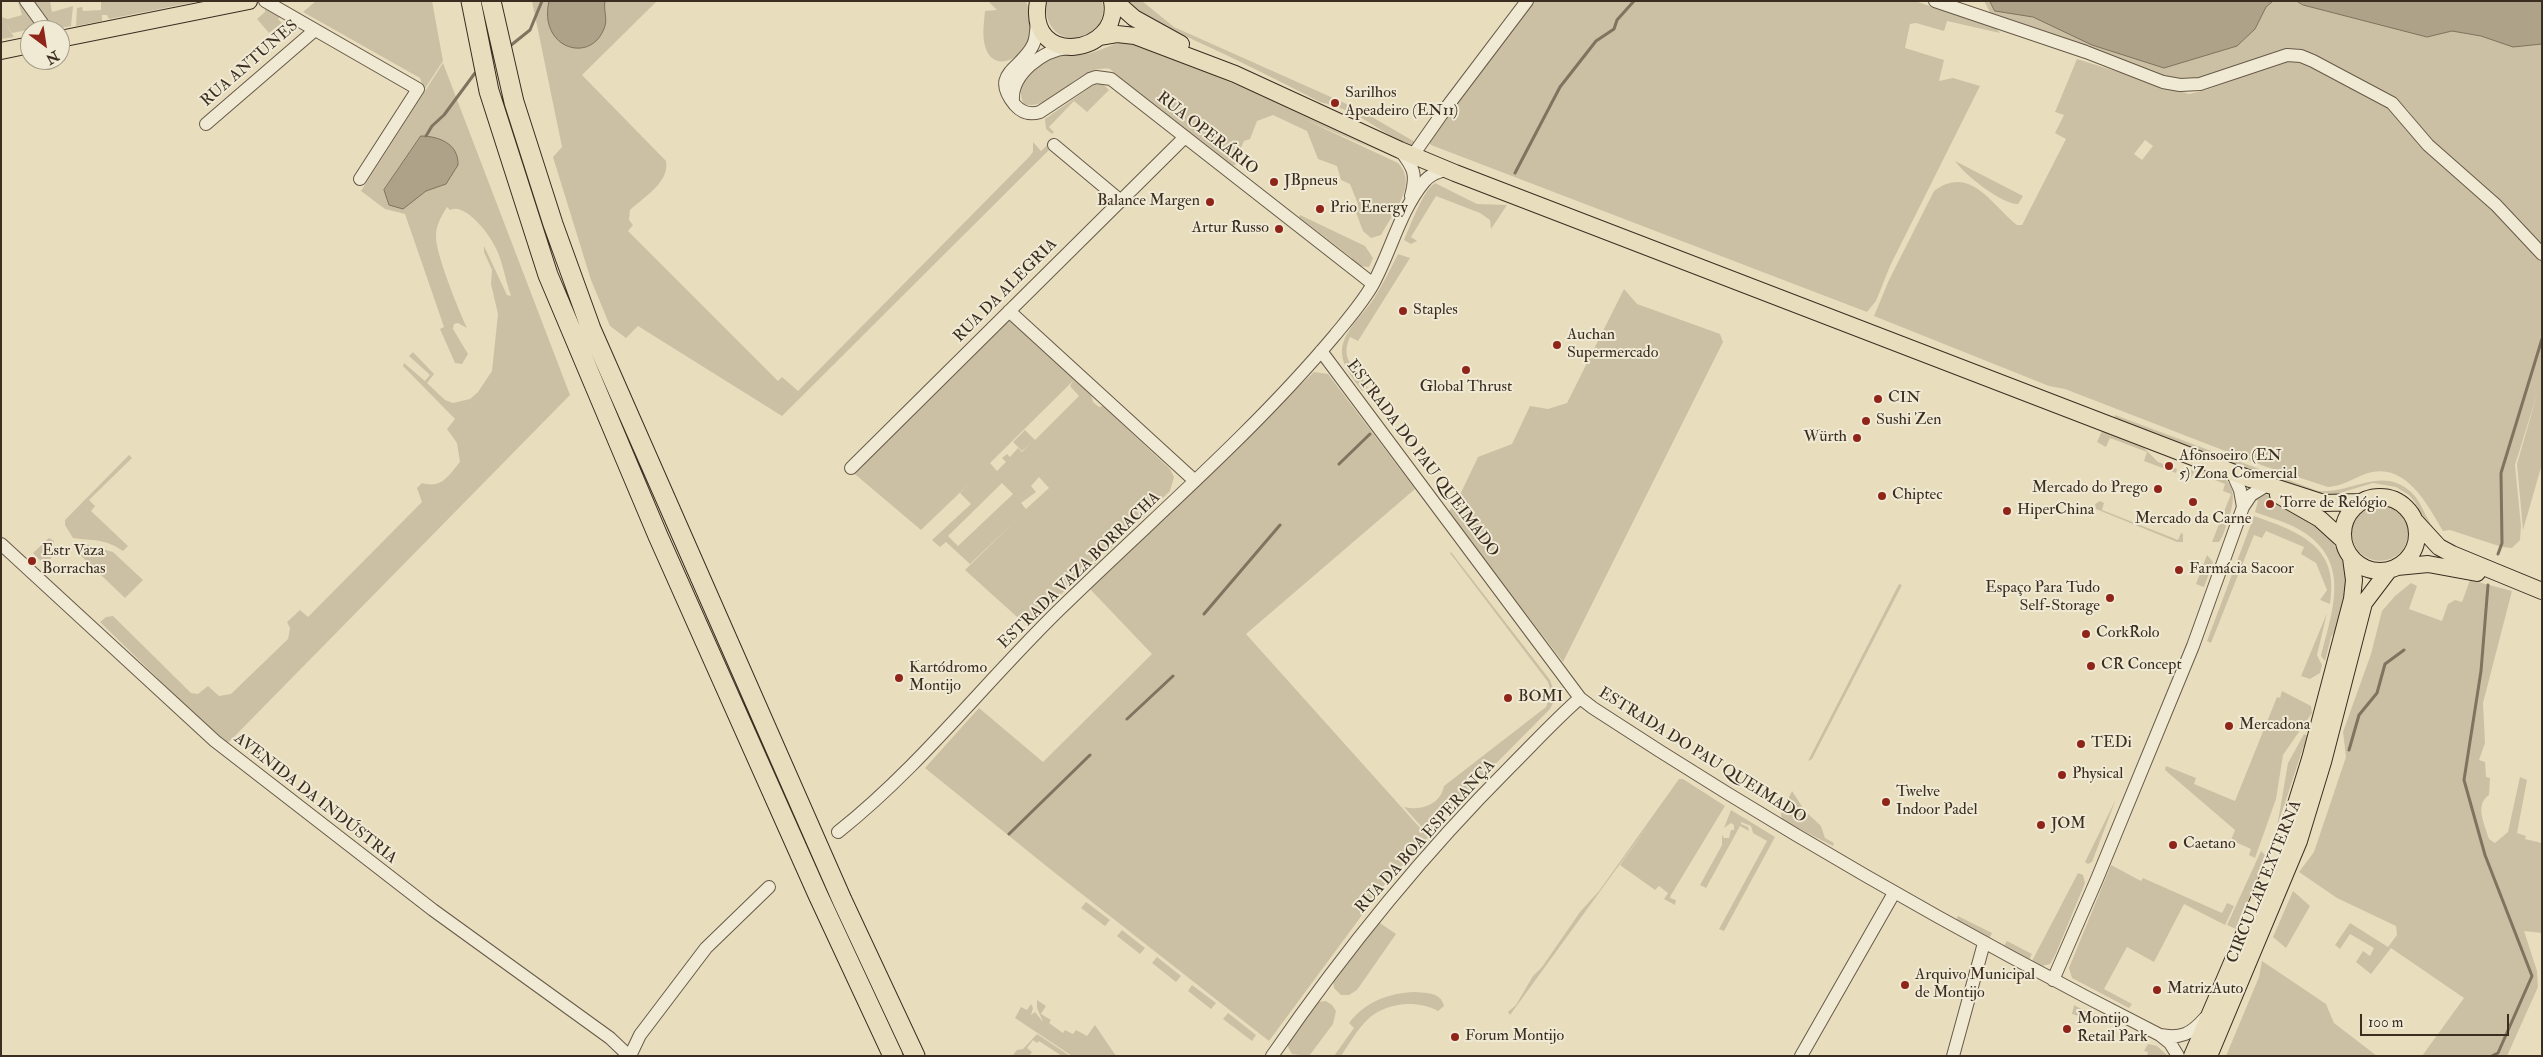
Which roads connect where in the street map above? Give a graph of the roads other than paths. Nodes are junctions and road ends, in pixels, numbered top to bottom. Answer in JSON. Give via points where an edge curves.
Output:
{"nodes":[{"id":1,"x":26,"y":1,"type":"edge"},
{"id":2,"x":249,"y":1,"type":"edge"},
{"id":3,"x":265,"y":1,"type":"edge"},
{"id":4,"x":470,"y":1,"type":"edge"},
{"id":5,"x":491,"y":1,"type":"edge"},
{"id":6,"x":1113,"y":1,"type":"edge"},
{"id":7,"x":1527,"y":1,"type":"edge"},
{"id":8,"x":1935,"y":1,"type":"edge"},
{"id":9,"x":1037,"y":6,"type":"edge"},
{"id":10,"x":40,"y":20,"type":"edge"},
{"id":11,"x":315,"y":30,"type":"junction"},
{"id":12,"x":70,"y":37,"type":"edge"},
{"id":13,"x":1099,"y":37,"type":"junction"},
{"id":14,"x":20,"y":47,"type":"edge"},
{"id":15,"x":1068,"y":48,"type":"junction"},
{"id":16,"x":1,"y":50,"type":"edge"},
{"id":17,"x":1235,"y":74,"type":"junction"},
{"id":18,"x":1013,"y":101,"type":"junction"},
{"id":19,"x":206,"y":124,"type":"dead end"},
{"id":20,"x":1184,"y":138,"type":"junction"},
{"id":21,"x":1054,"y":145,"type":"dead end"},
{"id":22,"x":1406,"y":152,"type":"junction"},
{"id":23,"x":1448,"y":170,"type":"junction"},
{"id":24,"x":360,"y":179,"type":"dead end"},
{"id":25,"x":1120,"y":201,"type":"junction"},
{"id":26,"x":1408,"y":210,"type":"junction"},
{"id":27,"x":2542,"y":254,"type":"edge"},
{"id":28,"x":1373,"y":284,"type":"junction"},
{"id":29,"x":1009,"y":311,"type":"junction"},
{"id":30,"x":1321,"y":351,"type":"junction"},
{"id":31,"x":851,"y":468,"type":"dead end"},
{"id":32,"x":2232,"y":472,"type":"junction"},
{"id":33,"x":2250,"y":479,"type":"junction"},
{"id":34,"x":1195,"y":482,"type":"junction"},
{"id":35,"x":2264,"y":487,"type":"junction"},
{"id":36,"x":2360,"y":502,"type":"junction"},
{"id":37,"x":2244,"y":507,"type":"junction"},
{"id":38,"x":2415,"y":520,"type":"junction"},
{"id":39,"x":2342,"y":540,"type":"junction"},
{"id":40,"x":1,"y":544,"type":"edge"},
{"id":41,"x":2351,"y":558,"type":"junction"},
{"id":42,"x":2393,"y":569,"type":"junction"},
{"id":43,"x":2523,"y":584,"type":"junction"},
{"id":44,"x":2542,"y":591,"type":"edge"},
{"id":45,"x":1580,"y":698,"type":"junction"},
{"id":46,"x":838,"y":832,"type":"dead end"},
{"id":47,"x":769,"y":887,"type":"dead end"},
{"id":48,"x":1894,"y":892,"type":"junction"},
{"id":49,"x":1984,"y":943,"type":"junction"},
{"id":50,"x":2052,"y":980,"type":"junction"},
{"id":51,"x":2211,"y":1012,"type":"junction"},
{"id":52,"x":2220,"y":1032,"type":"junction"},
{"id":53,"x":2160,"y":1035,"type":"junction"},
{"id":54,"x":629,"y":1056,"type":"edge"},
{"id":55,"x":893,"y":1056,"type":"edge"},
{"id":56,"x":915,"y":1056,"type":"edge"},
{"id":57,"x":1272,"y":1056,"type":"edge"},
{"id":58,"x":1801,"y":1056,"type":"edge"},
{"id":59,"x":1953,"y":1056,"type":"edge"},
{"id":60,"x":2178,"y":1056,"type":"edge"},
{"id":61,"x":2192,"y":1056,"type":"edge"},
{"id":62,"x":2209,"y":1056,"type":"edge"},
{"id":63,"x":2219,"y":1056,"type":"edge"}],
"edges":[{"from":1,"to":10,"type":"street"},
{"from":2,"to":12,"type":"main road"},
{"from":3,"to":11,"type":"street"},
{"from":4,"to":55,"type":"highway","via":[[489,91],[548,275],[658,536]]},
{"from":5,"to":56,"type":"highway","via":[[514,102],[591,329],[842,900]]},
{"from":6,"to":13,"type":"main road","via":[[1110,23]]},
{"from":6,"to":17,"type":"main road","via":[[1134,18]]},
{"from":7,"to":22,"type":"street","via":[[1446,108]]},
{"from":8,"to":27,"type":"street","via":[[2163,82],[2180,85],[2200,84],[2287,55],[2313,61],[2392,103],[2428,145],[2496,205]]},
{"from":9,"to":15,"type":"main road","via":[[1041,30],[1047,39]]},
{"from":9,"to":18,"type":"street","via":[[1032,46],[1005,82],[1007,95]]},
{"from":11,"to":19,"type":"street","name":"RUA ANTUNES"},
{"from":11,"to":24,"type":"street","via":[[418,89]]},
{"from":13,"to":15,"type":"main road","via":[[1083,46]]},
{"from":13,"to":17,"type":"main road","via":[[1135,36]]},
{"from":14,"to":16,"type":"main road"},
{"from":15,"to":18,"type":"street","via":[[1048,52],[1035,61],[1015,86]]},
{"from":17,"to":22,"type":"main road"},
{"from":18,"to":20,"type":"street","name":"RUA OPERÁRIO","via":[[1021,111],[1035,114],[1081,84],[1096,77],[1106,78]]},
{"from":20,"to":25,"type":"street","name":"RUA DA ALEGRIA"},
{"from":20,"to":28,"type":"street","name":"RUA OPERÁRIO"},
{"from":21,"to":25,"type":"street"},
{"from":22,"to":23,"type":"main road"},
{"from":22,"to":26,"type":"street","via":[[1415,178]]},
{"from":23,"to":26,"type":"street","via":[[1426,180]]},
{"from":23,"to":32,"type":"main road"},
{"from":25,"to":29,"type":"street","name":"RUA DA ALEGRIA"},
{"from":26,"to":28,"type":"street","name":"ESTRADA VAZA BORRACHA"},
{"from":28,"to":30,"type":"street","name":"ESTRADA VAZA BORRACHA"},
{"from":29,"to":31,"type":"street","name":"RUA DA ALEGRIA"},
{"from":29,"to":34,"type":"street"},
{"from":30,"to":34,"type":"street","name":"ESTRADA VAZA BORRACHA"},
{"from":30,"to":45,"type":"street","name":"ESTRADA DO PAU QUEIMADO"},
{"from":32,"to":33,"type":"main road"},
{"from":32,"to":37,"type":"street"},
{"from":33,"to":35,"type":"main road"},
{"from":33,"to":36,"type":"main road","via":[[2324,503]]},
{"from":34,"to":46,"type":"street","name":"ESTRADA VAZA BORRACHA","via":[[1060,608],[922,754]]},
{"from":35,"to":37,"type":"street","via":[[2251,495]]},
{"from":35,"to":39,"type":"main road","via":[[2320,519]]},
{"from":36,"to":38,"type":"main road","via":[[2384,496],[2406,507]]},
{"from":36,"to":39,"type":"main road","via":[[2345,518]]},
{"from":37,"to":50,"type":"street","via":[[2193,646]]},
{"from":38,"to":42,"type":"main road","via":[[2418,528],[2415,547]]},
{"from":38,"to":43,"type":"main road","via":[[2439,547]]},
{"from":39,"to":41,"type":"main road"},
{"from":40,"to":54,"type":"street","name":"AVENIDA DA INDÚSTRIA","via":[[215,741],[433,910],[610,1038]]},
{"from":41,"to":42,"type":"main road","via":[[2368,570]]},
{"from":41,"to":51,"type":"main road","name":"CIRCULAR EXTERNA","via":[[2352,599],[2305,776],[2286,836]]},
{"from":42,"to":43,"type":"main road","via":[[2428,564],[2448,566]]},
{"from":42,"to":52,"type":"main road","name":"CIRCULAR EXTERNA","via":[[2364,603],[2299,841]]},
{"from":43,"to":44,"type":"main road"},
{"from":45,"to":48,"type":"street","name":"ESTRADA DO PAU QUEIMADO","via":[[1758,813]]},
{"from":45,"to":57,"type":"street","name":"RUA DA BOA ESPERANÇA","via":[[1479,798],[1390,896]]},
{"from":47,"to":54,"type":"street","via":[[706,948],[640,1035]]},
{"from":48,"to":49,"type":"street","name":"ESTRADA DO PAU QUEIMADO"},
{"from":48,"to":58,"type":"street"},
{"from":49,"to":50,"type":"street","name":"ESTRADA DO PAU QUEIMADO"},
{"from":49,"to":59,"type":"street"},
{"from":50,"to":53,"type":"street","name":"ESTRADA DO PAU QUEIMADO"},
{"from":51,"to":53,"type":"street","via":[[2190,1033],[2180,1037]]},
{"from":51,"to":61,"type":"main road","name":"CIRCULAR EXTERNA"},
{"from":52,"to":62,"type":"main road","name":"CIRCULAR EXTERNA"},
{"from":52,"to":63,"type":"street"},
{"from":53,"to":60,"type":"street"}]}
